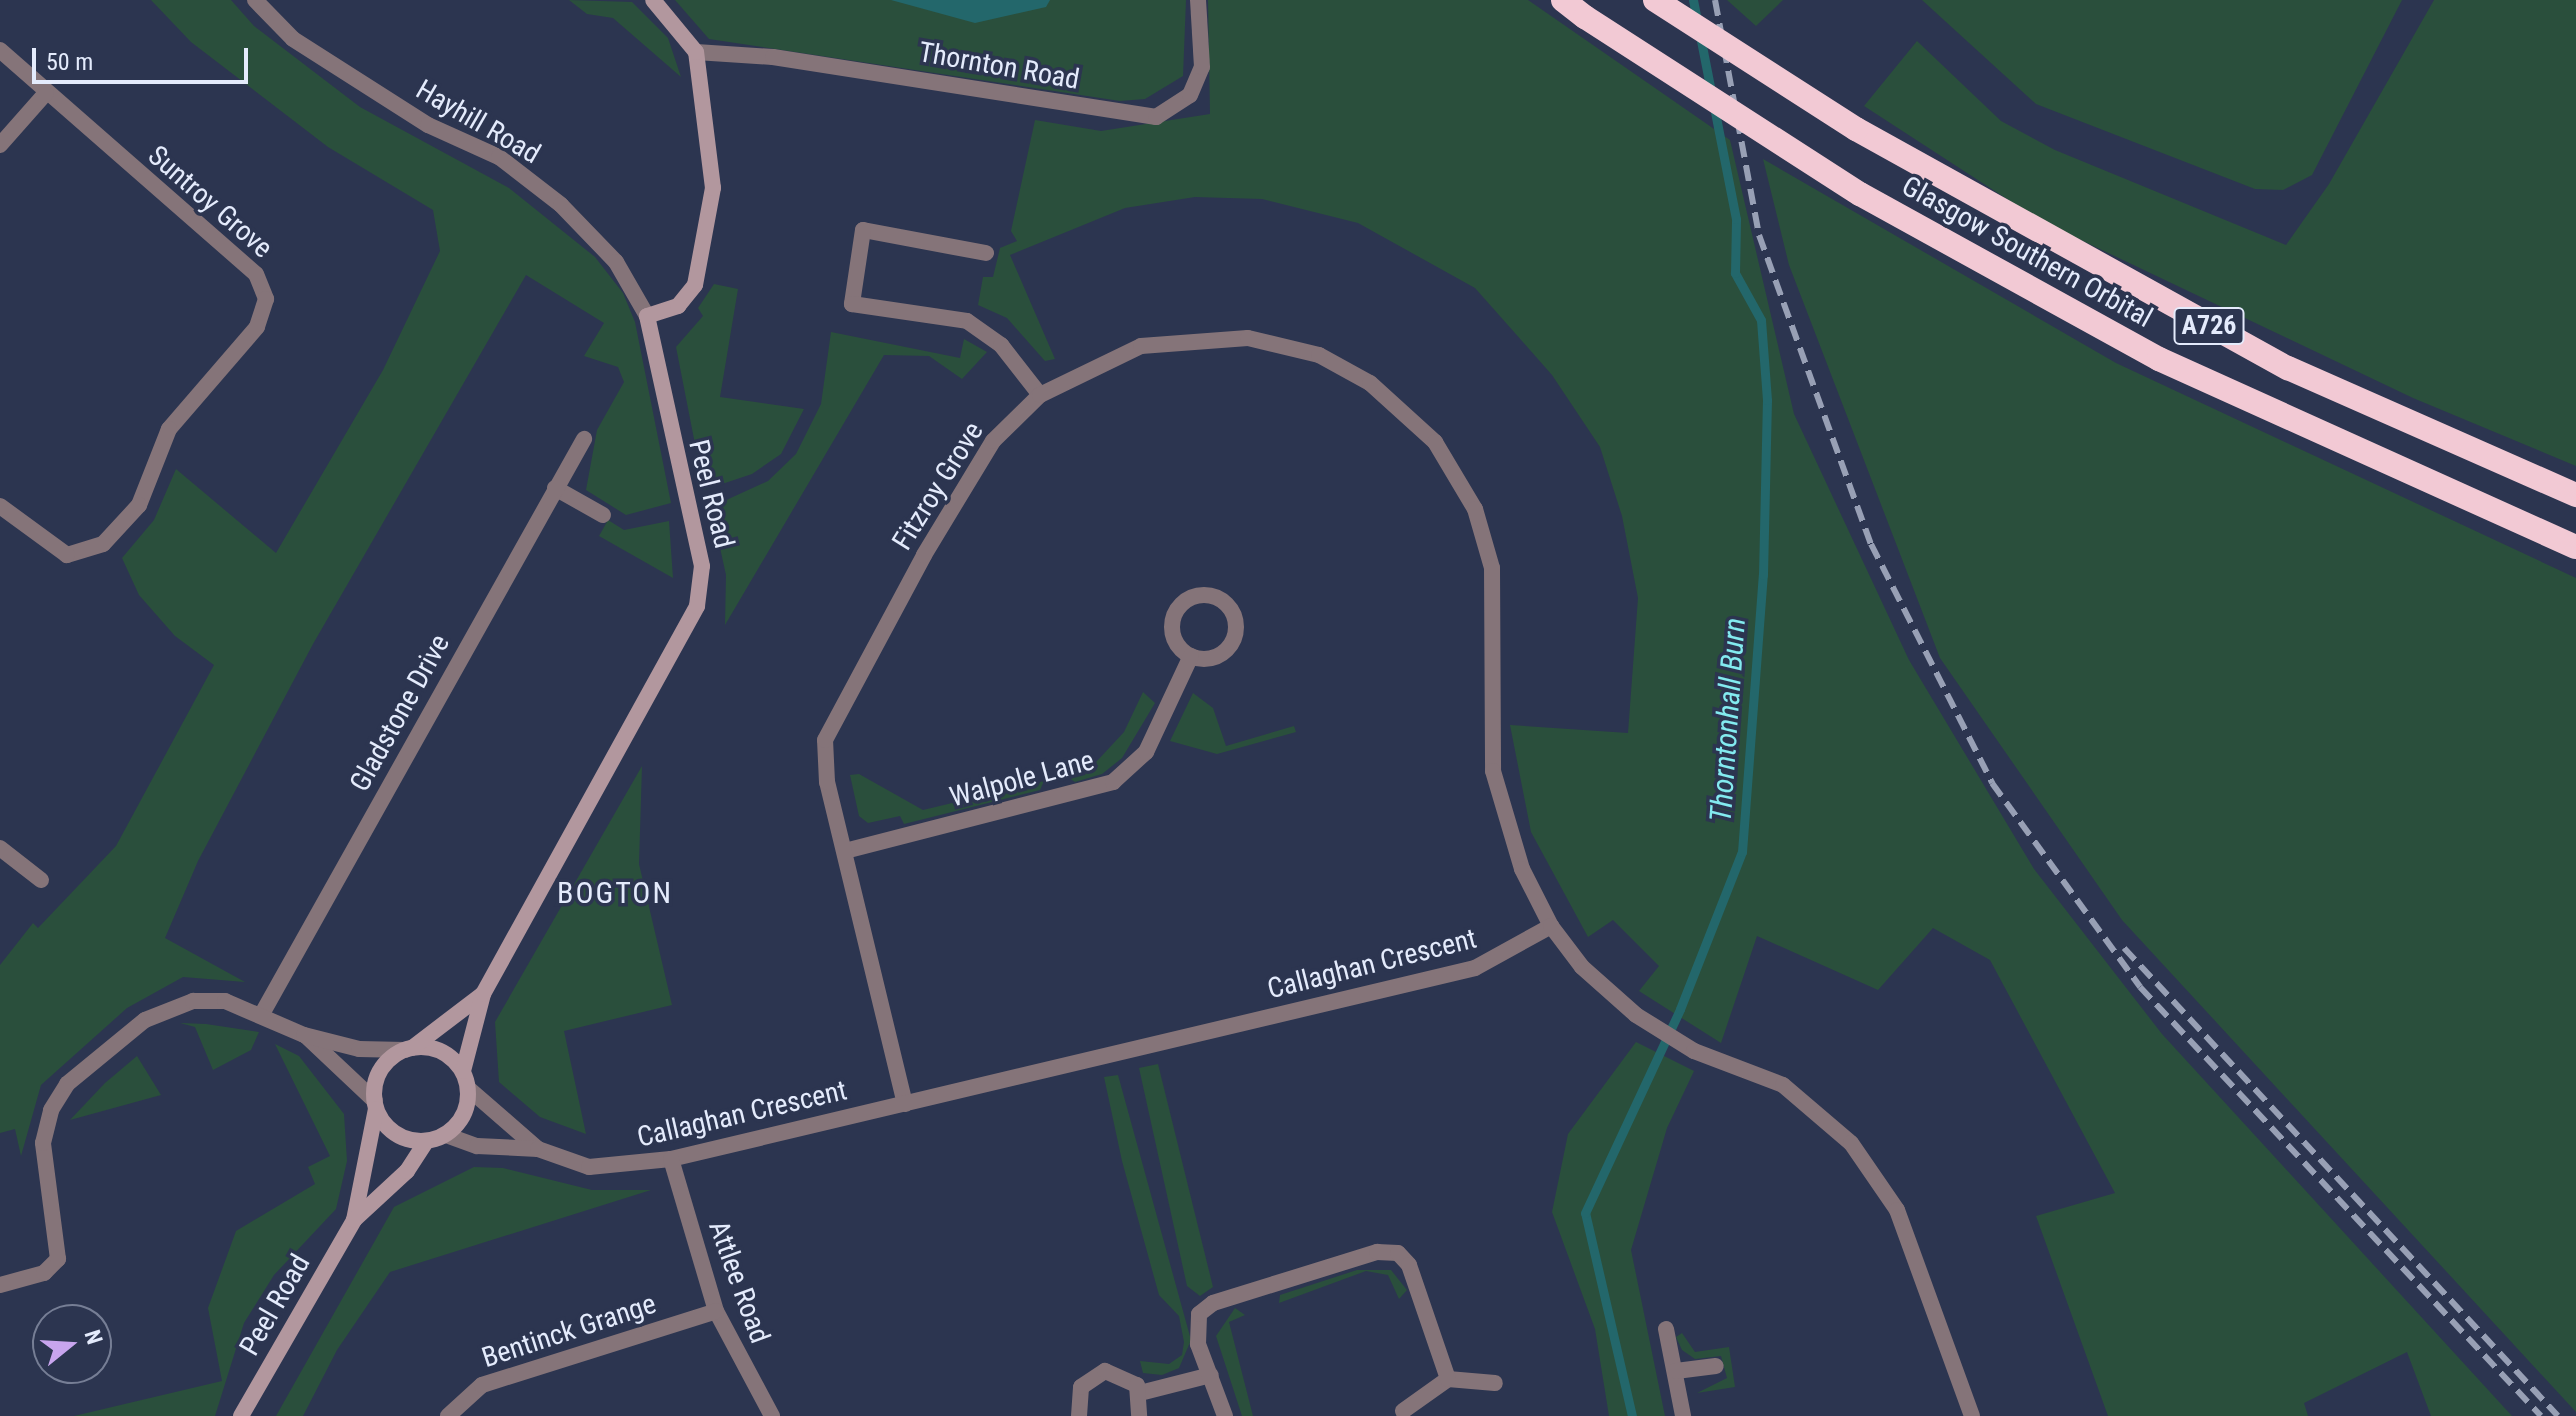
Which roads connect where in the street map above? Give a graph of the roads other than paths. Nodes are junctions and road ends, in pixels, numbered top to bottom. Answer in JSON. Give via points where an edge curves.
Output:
{"nodes":[{"id":1,"x":255,"y":0,"type":"edge"},
{"id":2,"x":653,"y":0,"type":"edge"},
{"id":3,"x":1198,"y":0,"type":"edge"},
{"id":4,"x":1563,"y":0,"type":"edge"},
{"id":5,"x":1655,"y":0,"type":"edge"},
{"id":6,"x":0,"y":50,"type":"edge"},
{"id":7,"x":696,"y":52,"type":"junction"},
{"id":8,"x":46,"y":93,"type":"junction"},
{"id":9,"x":0,"y":145,"type":"edge"},
{"id":10,"x":986,"y":253,"type":"dead end"},
{"id":11,"x":647,"y":316,"type":"junction"},
{"id":12,"x":1040,"y":395,"type":"junction"},
{"id":13,"x":584,"y":439,"type":"dead end"},
{"id":14,"x":555,"y":488,"type":"junction"},
{"id":15,"x":2576,"y":495,"type":"edge"},
{"id":16,"x":0,"y":506,"type":"edge"},
{"id":17,"x":603,"y":515,"type":"dead end"},
{"id":18,"x":2576,"y":547,"type":"edge"},
{"id":19,"x":1191,"y":656,"type":"junction"},
{"id":20,"x":0,"y":848,"type":"edge"},
{"id":21,"x":845,"y":851,"type":"junction"},
{"id":22,"x":41,"y":880,"type":"dead end"},
{"id":23,"x":1551,"y":926,"type":"junction"},
{"id":24,"x":483,"y":994,"type":"junction"},
{"id":25,"x":263,"y":1012,"type":"junction"},
{"id":26,"x":304,"y":1035,"type":"junction"},
{"id":27,"x":408,"y":1049,"type":"junction"},
{"id":28,"x":463,"y":1071,"type":"junction"},
{"id":29,"x":469,"y":1089,"type":"junction"},
{"id":30,"x":905,"y":1104,"type":"junction"},
{"id":31,"x":375,"y":1105,"type":"junction"},
{"id":32,"x":446,"y":1135,"type":"junction"},
{"id":33,"x":426,"y":1142,"type":"junction"},
{"id":34,"x":538,"y":1149,"type":"junction"},
{"id":35,"x":671,"y":1159,"type":"junction"},
{"id":36,"x":354,"y":1220,"type":"junction"},
{"id":37,"x":0,"y":1285,"type":"edge"},
{"id":38,"x":716,"y":1311,"type":"junction"},
{"id":39,"x":1666,"y":1329,"type":"dead end"},
{"id":40,"x":1716,"y":1366,"type":"dead end"},
{"id":41,"x":1676,"y":1371,"type":"junction"},
{"id":42,"x":1211,"y":1375,"type":"junction"},
{"id":43,"x":1448,"y":1379,"type":"junction"},
{"id":44,"x":1495,"y":1383,"type":"dead end"},
{"id":45,"x":1140,"y":1393,"type":"junction"},
{"id":46,"x":1403,"y":1411,"type":"dead end"},
{"id":47,"x":241,"y":1416,"type":"edge"},
{"id":48,"x":448,"y":1416,"type":"edge"},
{"id":49,"x":772,"y":1416,"type":"edge"},
{"id":50,"x":1079,"y":1416,"type":"edge"},
{"id":51,"x":1139,"y":1416,"type":"edge"},
{"id":52,"x":1225,"y":1416,"type":"edge"},
{"id":53,"x":1683,"y":1416,"type":"edge"},
{"id":54,"x":1972,"y":1416,"type":"edge"}],
"edges":[{"from":1,"to":11,"type":"street","name":"Hayhill Road","via":[[293,39],[428,125],[499,157],[561,205],[616,262]]},
{"from":2,"to":7,"type":"street"},
{"from":3,"to":7,"type":"street","name":"Thornton Road","via":[[1202,67],[1190,95],[1156,117],[773,57]]},
{"from":4,"to":18,"type":"highway","name":"Glasgow Southern Orbital","number":"A726","bridge":true,"via":[[1860,194],[2159,359]]},
{"from":5,"to":15,"type":"highway","name":"Glasgow Southern Orbital","number":"A726","bridge":true,"via":[[1856,129],[2288,368]]},
{"from":6,"to":8,"type":"street","name":"Suntroy Grove"},
{"from":7,"to":11,"type":"street","via":[[713,188],[707,242],[686,297]]},
{"from":8,"to":9,"type":"street"},
{"from":8,"to":16,"type":"street","name":"Suntroy Grove","via":[[256,274],[265,311],[182,410],[139,505],[99,547],[67,555]]},
{"from":10,"to":12,"type":"street","via":[[863,230],[852,304],[967,321],[1004,347]]},
{"from":11,"to":24,"type":"street","name":"Peel Road","via":[[702,566],[697,606]]},
{"from":12,"to":21,"type":"street","name":"Fitzroy Grove","via":[[993,441],[830,725],[823,754]]},
{"from":12,"to":23,"type":"street","name":"Fitzroy Grove","via":[[1141,346],[1248,338],[1319,355],[1366,380],[1435,442],[1475,509],[1492,568],[1493,771],[1517,855]]},
{"from":13,"to":14,"type":"street","name":"Gladstone Drive"},
{"from":14,"to":17,"type":"street"},
{"from":14,"to":25,"type":"street","name":"Gladstone Drive"},
{"from":19,"to":19,"type":"street","via":[[1175,641],[1173,620],[1193,597],[1215,597],[1231,610],[1234,640],[1211,659]]},
{"from":19,"to":21,"type":"street","name":"Walpole Lane","via":[[1146,752],[1113,782]]},
{"from":20,"to":22,"type":"street"},
{"from":21,"to":30,"type":"street","name":"Fitzroy Grove"},
{"from":23,"to":30,"type":"street","name":"Callaghan Crescent","via":[[1475,968]]},
{"from":23,"to":54,"type":"street","via":[[1582,967],[1636,1015],[1703,1054],[1788,1088],[1831,1122],[1877,1176],[1897,1210]]},
{"from":24,"to":27,"type":"street"},
{"from":24,"to":28,"type":"street"},
{"from":25,"to":26,"type":"street"},
{"from":25,"to":37,"type":"street","via":[[225,1001],[167,1009],[67,1084],[43,1143],[58,1259],[44,1273]]},
{"from":26,"to":27,"type":"street","via":[[359,1049]]},
{"from":26,"to":31,"type":"street"},
{"from":27,"to":28,"type":"street","via":[[442,1052]]},
{"from":27,"to":31,"type":"street","via":[[381,1069]]},
{"from":28,"to":29,"type":"street"},
{"from":29,"to":32,"type":"street","via":[[464,1115]]},
{"from":29,"to":34,"type":"street"},
{"from":30,"to":35,"type":"street","name":"Callaghan Crescent"},
{"from":31,"to":33,"type":"street","via":[[393,1132]]},
{"from":31,"to":36,"type":"street"},
{"from":32,"to":33,"type":"street"},
{"from":32,"to":34,"type":"street","via":[[477,1146]]},
{"from":33,"to":36,"type":"street","via":[[407,1171]]},
{"from":34,"to":35,"type":"street","name":"Callaghan Crescent","via":[[589,1167]]},
{"from":35,"to":38,"type":"street","name":"Attlee Road"},
{"from":36,"to":47,"type":"street","name":"Peel Road"},
{"from":38,"to":48,"type":"street","name":"Bentinck Grange","via":[[482,1385]]},
{"from":38,"to":49,"type":"street","name":"Attlee Road"},
{"from":39,"to":41,"type":"street"},
{"from":40,"to":41,"type":"street"},
{"from":41,"to":53,"type":"street"},
{"from":42,"to":43,"type":"street","via":[[1195,1328],[1213,1303],[1392,1251],[1409,1265]]},
{"from":42,"to":45,"type":"street"},
{"from":42,"to":52,"type":"street"},
{"from":43,"to":44,"type":"street"},
{"from":43,"to":46,"type":"street"},
{"from":45,"to":50,"type":"street","via":[[1123,1374],[1097,1373],[1078,1395]]},
{"from":45,"to":51,"type":"street"}]}
